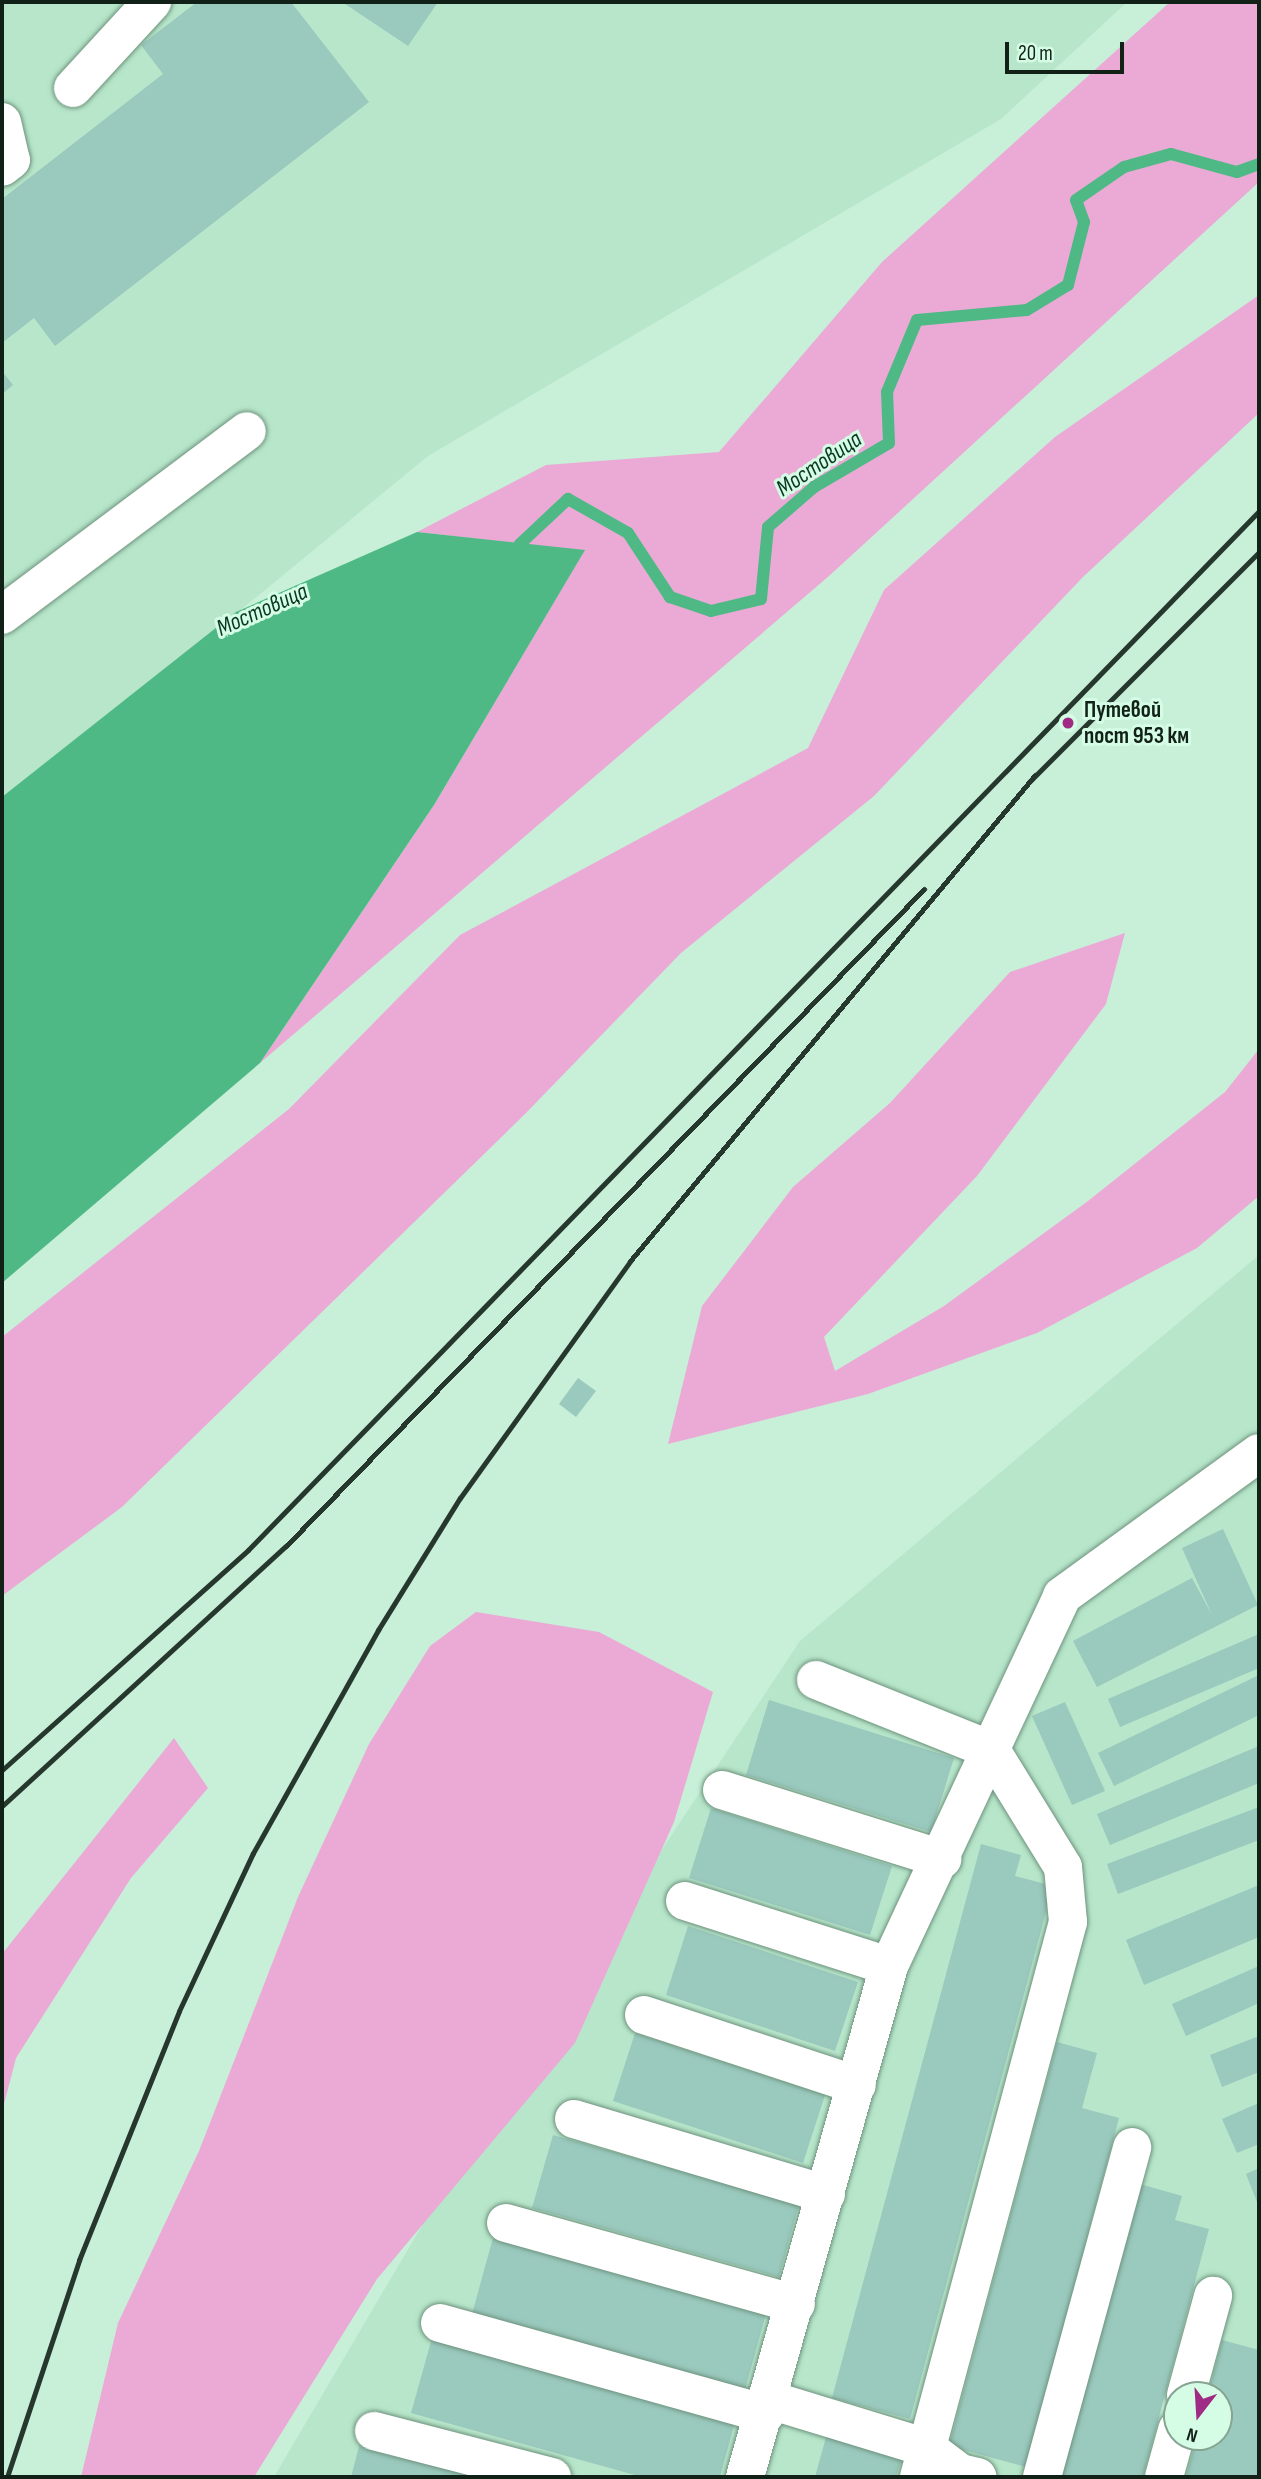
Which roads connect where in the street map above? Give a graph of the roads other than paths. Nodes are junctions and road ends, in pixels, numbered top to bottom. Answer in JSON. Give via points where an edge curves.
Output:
{"nodes":[{"id":1,"x":152,"y":2,"type":"edge"},
{"id":2,"x":73,"y":88,"type":"dead end"},
{"id":3,"x":2,"y":122,"type":"edge"},
{"id":4,"x":2,"y":167,"type":"edge"},
{"id":5,"x":247,"y":431,"type":"dead end"},
{"id":6,"x":2,"y":615,"type":"edge"},
{"id":7,"x":1259,"y":1453,"type":"edge"},
{"id":8,"x":816,"y":1680,"type":"dead end"},
{"id":9,"x":991,"y":1750,"type":"junction"},
{"id":10,"x":722,"y":1790,"type":"dead end"},
{"id":11,"x":942,"y":1860,"type":"junction"},
{"id":12,"x":685,"y":1901,"type":"dead end"},
{"id":13,"x":889,"y":1966,"type":"junction"},
{"id":14,"x":644,"y":2015,"type":"dead end"},
{"id":15,"x":857,"y":2085,"type":"junction"},
{"id":16,"x":575,"y":2119,"type":"dead end"},
{"id":17,"x":1132,"y":2147,"type":"dead end"},
{"id":18,"x":826,"y":2194,"type":"junction"},
{"id":19,"x":506,"y":2222,"type":"dead end"},
{"id":20,"x":1213,"y":2296,"type":"dead end"},
{"id":21,"x":796,"y":2304,"type":"junction"},
{"id":22,"x":440,"y":2323,"type":"dead end"},
{"id":23,"x":1190,"y":2381,"type":"edge"},
{"id":24,"x":768,"y":2407,"type":"junction"},
{"id":25,"x":374,"y":2431,"type":"dead end"},
{"id":26,"x":1171,"y":2451,"type":"edge"},
{"id":27,"x":923,"y":2463,"type":"edge"},
{"id":28,"x":552,"y":2477,"type":"edge"},
{"id":29,"x":745,"y":2477,"type":"edge"},
{"id":30,"x":978,"y":2477,"type":"edge"},
{"id":31,"x":1042,"y":2477,"type":"edge"},
{"id":32,"x":1164,"y":2477,"type":"edge"}],
"edges":[{"from":1,"to":2,"type":"lane"},
{"from":3,"to":4,"type":"lane","via":[[11,160]]},
{"from":5,"to":6,"type":"lane"},
{"from":7,"to":9,"type":"lane","via":[[1062,1596]]},
{"from":8,"to":9,"type":"lane"},
{"from":9,"to":11,"type":"lane"},
{"from":9,"to":27,"type":"lane","via":[[1063,1867],[1068,1922]]},
{"from":10,"to":11,"type":"lane"},
{"from":11,"to":13,"type":"lane"},
{"from":12,"to":13,"type":"lane"},
{"from":13,"to":15,"type":"lane"},
{"from":14,"to":15,"type":"lane"},
{"from":15,"to":18,"type":"lane"},
{"from":16,"to":18,"type":"lane"},
{"from":17,"to":31,"type":"lane"},
{"from":18,"to":21,"type":"lane"},
{"from":19,"to":21,"type":"lane"},
{"from":20,"to":23,"type":"lane"},
{"from":21,"to":24,"type":"lane"},
{"from":22,"to":24,"type":"lane"},
{"from":24,"to":27,"type":"lane"},
{"from":24,"to":29,"type":"lane"},
{"from":25,"to":28,"type":"lane"},
{"from":26,"to":32,"type":"lane"},
{"from":27,"to":30,"type":"lane"}]}
